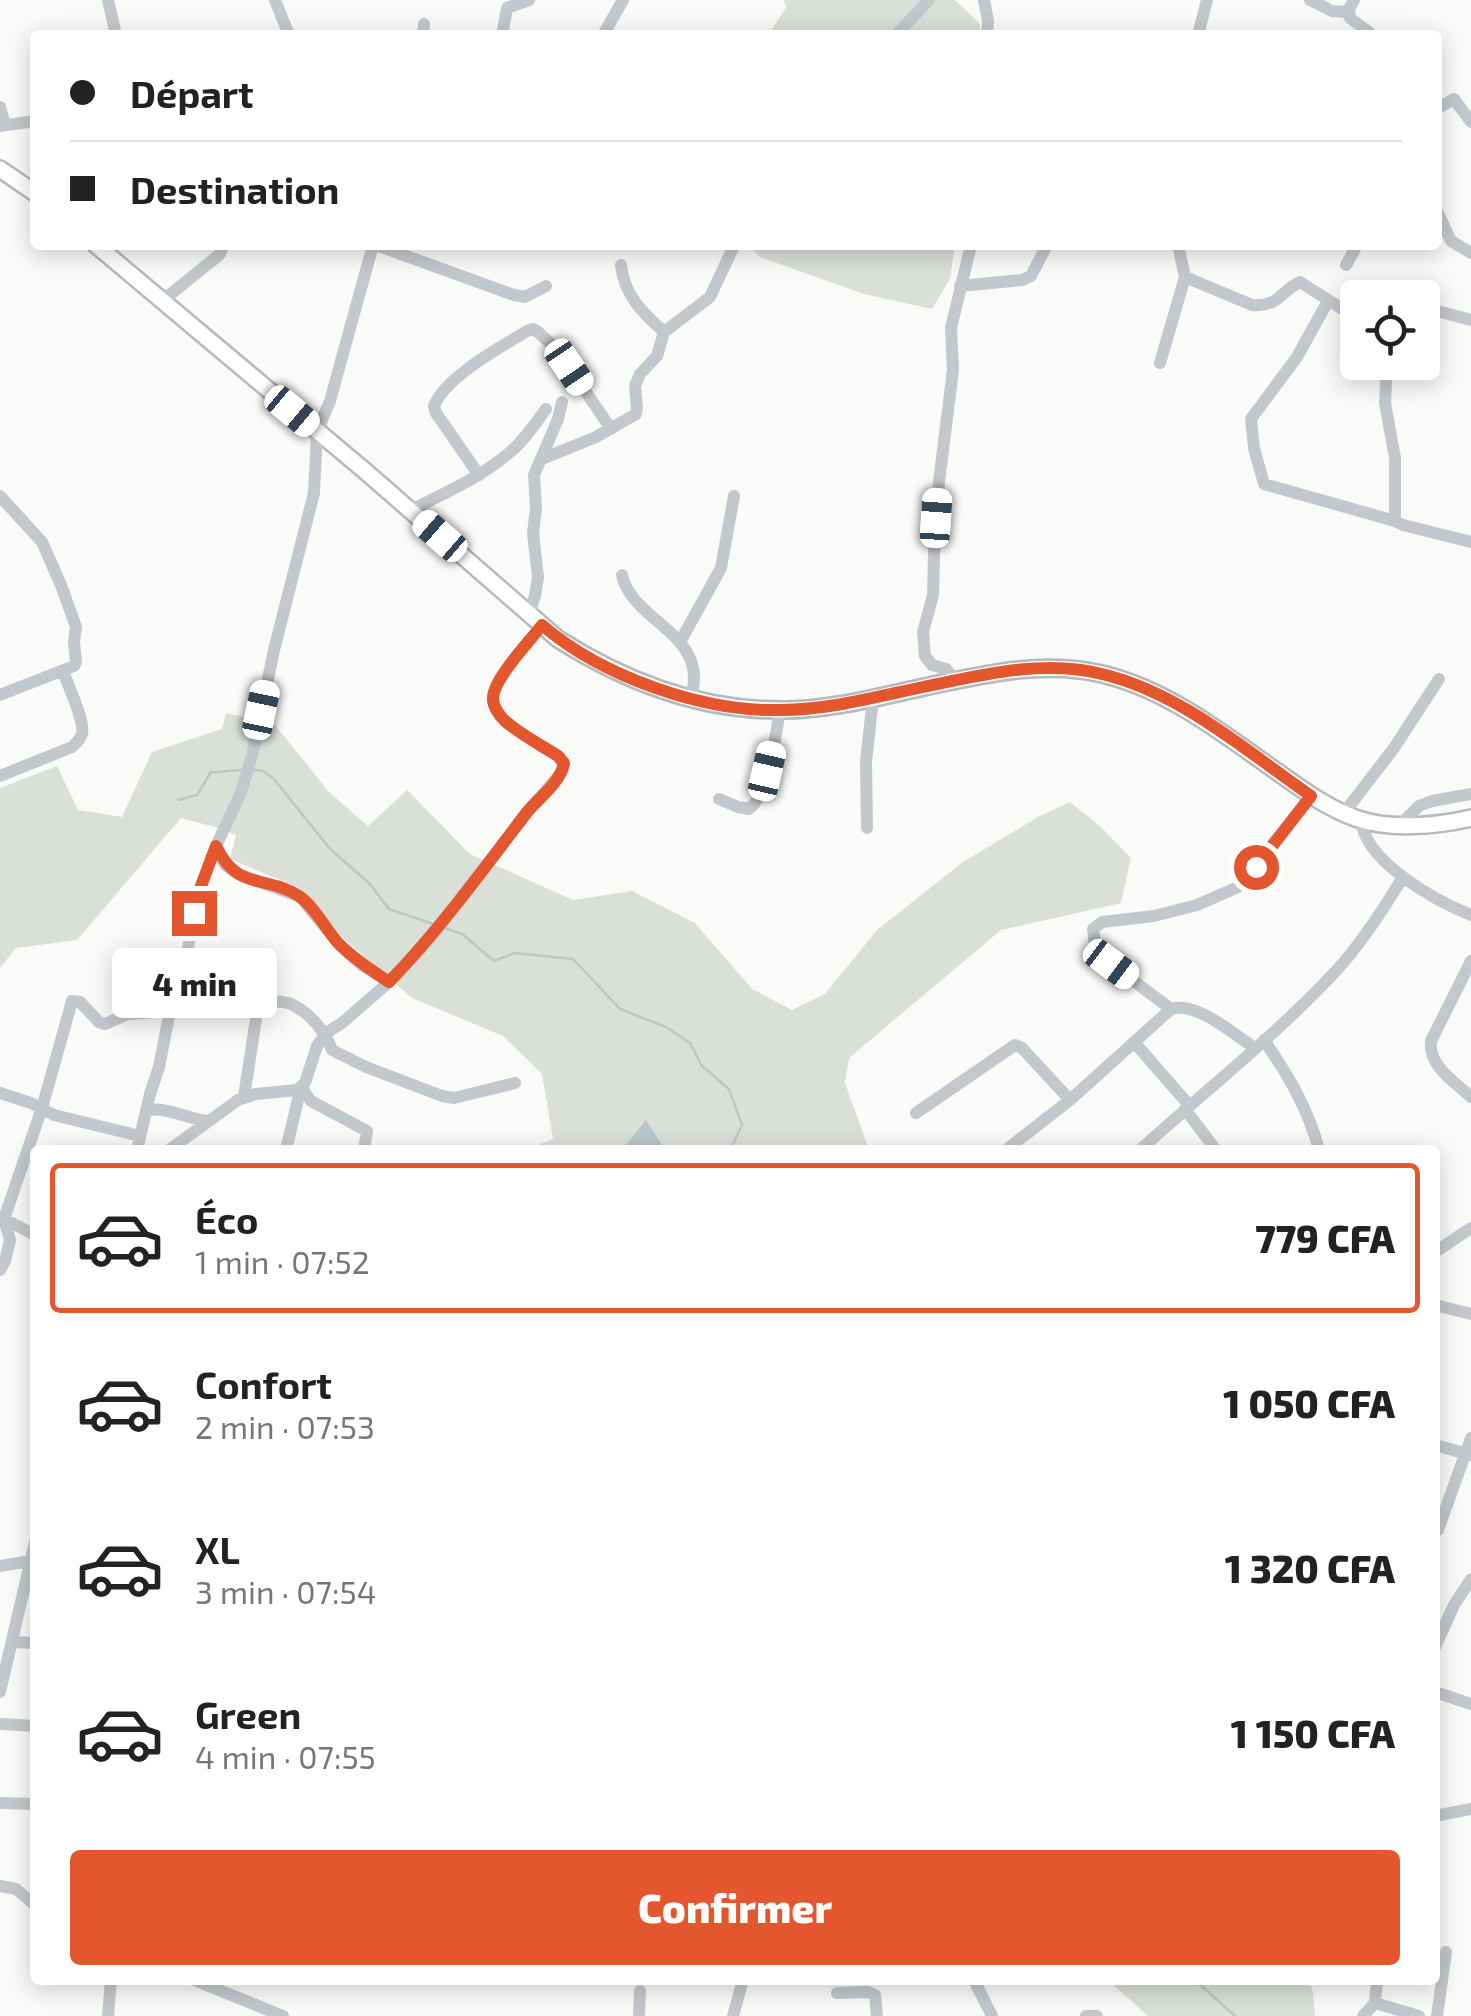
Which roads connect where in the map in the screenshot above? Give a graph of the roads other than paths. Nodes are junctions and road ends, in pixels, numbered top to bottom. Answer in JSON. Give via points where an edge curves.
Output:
{"nodes":[{"id":1,"x":108,"y":0,"type":"edge"},
{"id":2,"x":275,"y":0,"type":"edge"},
{"id":3,"x":529,"y":0,"type":"edge"},
{"id":4,"x":622,"y":0,"type":"edge"},
{"id":5,"x":929,"y":0,"type":"edge"},
{"id":6,"x":984,"y":0,"type":"edge"},
{"id":7,"x":1207,"y":0,"type":"edge"},
{"id":8,"x":1310,"y":0,"type":"edge"},
{"id":9,"x":1352,"y":4,"type":"edge"},
{"id":10,"x":115,"y":30,"type":"edge"},
{"id":11,"x":287,"y":30,"type":"edge"},
{"id":12,"x":503,"y":30,"type":"edge"},
{"id":13,"x":606,"y":30,"type":"edge"},
{"id":14,"x":901,"y":30,"type":"edge"},
{"id":15,"x":987,"y":30,"type":"edge"},
{"id":16,"x":1199,"y":30,"type":"edge"},
{"id":17,"x":1365,"y":30,"type":"edge"},
{"id":18,"x":1442,"y":106,"type":"edge"},
{"id":19,"x":0,"y":107,"type":"edge"},
{"id":20,"x":30,"y":122,"type":"edge"},
{"id":21,"x":1471,"y":122,"type":"edge"},
{"id":22,"x":2,"y":125,"type":"edge"},
{"id":23,"x":0,"y":169,"type":"edge"},
{"id":24,"x":30,"y":189,"type":"edge"},
{"id":25,"x":1442,"y":221,"type":"edge"},
{"id":26,"x":102,"y":250,"type":"edge"},
{"id":27,"x":222,"y":250,"type":"edge"},
{"id":28,"x":374,"y":250,"type":"edge"},
{"id":29,"x":389,"y":250,"type":"edge"},
{"id":30,"x":733,"y":250,"type":"edge"},
{"id":31,"x":970,"y":250,"type":"edge"},
{"id":32,"x":1046,"y":250,"type":"edge"},
{"id":33,"x":1179,"y":250,"type":"edge"},
{"id":34,"x":1355,"y":250,"type":"edge"},
{"id":35,"x":1471,"y":253,"type":"edge"},
{"id":36,"x":621,"y":265,"type":"dead end"},
{"id":37,"x":1346,"y":265,"type":"dead end"},
{"id":38,"x":1185,"y":277,"type":"junction"},
{"id":39,"x":546,"y":286,"type":"dead end"},
{"id":40,"x":960,"y":286,"type":"junction"},
{"id":41,"x":162,"y":300,"type":"junction"},
{"id":42,"x":1328,"y":302,"type":"junction"},
{"id":43,"x":1340,"y":308,"type":"edge"},
{"id":44,"x":1440,"y":310,"type":"edge"},
{"id":45,"x":1471,"y":320,"type":"edge"},
{"id":46,"x":664,"y":332,"type":"junction"},
{"id":47,"x":1160,"y":363,"type":"dead end"},
{"id":48,"x":1386,"y":380,"type":"edge"},
{"id":49,"x":562,"y":402,"type":"dead end"},
{"id":50,"x":546,"y":409,"type":"dead end"},
{"id":51,"x":611,"y":429,"type":"junction"},
{"id":52,"x":317,"y":432,"type":"junction"},
{"id":53,"x":542,"y":459,"type":"junction"},
{"id":54,"x":479,"y":475,"type":"junction"},
{"id":55,"x":0,"y":496,"type":"edge"},
{"id":56,"x":734,"y":496,"type":"dead end"},
{"id":57,"x":410,"y":511,"type":"junction"},
{"id":58,"x":1395,"y":521,"type":"junction"},
{"id":59,"x":1471,"y":542,"type":"edge"},
{"id":60,"x":622,"y":575,"type":"dead end"},
{"id":61,"x":535,"y":620,"type":"junction"},
{"id":62,"x":680,"y":642,"type":"junction"},
{"id":63,"x":63,"y":671,"type":"junction"},
{"id":64,"x":1438,"y":679,"type":"dead end"},
{"id":65,"x":955,"y":680,"type":"junction"},
{"id":66,"x":0,"y":696,"type":"edge"},
{"id":67,"x":872,"y":698,"type":"junction"},
{"id":68,"x":690,"y":700,"type":"junction"},
{"id":69,"x":780,"y":710,"type":"junction"},
{"id":70,"x":0,"y":776,"type":"edge"},
{"id":71,"x":1471,"y":794,"type":"edge"},
{"id":72,"x":1311,"y":796,"type":"junction"},
{"id":73,"x":720,"y":799,"type":"dead end"},
{"id":74,"x":1344,"y":813,"type":"junction"},
{"id":75,"x":1471,"y":818,"type":"edge"},
{"id":76,"x":1361,"y":820,"type":"junction"},
{"id":77,"x":1401,"y":824,"type":"junction"},
{"id":78,"x":867,"y":828,"type":"dead end"},
{"id":79,"x":216,"y":846,"type":"junction"},
{"id":80,"x":1403,"y":877,"type":"junction"},
{"id":81,"x":1471,"y":915,"type":"edge"},
{"id":82,"x":1471,"y":961,"type":"edge"},
{"id":83,"x":185,"y":964,"type":"junction"},
{"id":84,"x":389,"y":982,"type":"junction"},
{"id":85,"x":259,"y":999,"type":"junction"},
{"id":86,"x":1171,"y":1010,"type":"junction"},
{"id":87,"x":170,"y":1011,"type":"junction"},
{"id":88,"x":326,"y":1034,"type":"junction"},
{"id":89,"x":1134,"y":1042,"type":"junction"},
{"id":90,"x":1260,"y":1044,"type":"junction"},
{"id":91,"x":516,"y":1084,"type":"dead end"},
{"id":92,"x":300,"y":1087,"type":"junction"},
{"id":93,"x":0,"y":1093,"type":"edge"},
{"id":94,"x":244,"y":1097,"type":"junction"},
{"id":95,"x":1471,"y":1097,"type":"edge"},
{"id":96,"x":1070,"y":1100,"type":"junction"},
{"id":97,"x":1187,"y":1106,"type":"junction"},
{"id":98,"x":42,"y":1108,"type":"junction"},
{"id":99,"x":146,"y":1110,"type":"junction"},
{"id":100,"x":916,"y":1113,"type":"dead end"},
{"id":101,"x":209,"y":1121,"type":"junction"},
{"id":102,"x":138,"y":1143,"type":"edge"},
{"id":103,"x":176,"y":1145,"type":"edge"},
{"id":104,"x":288,"y":1145,"type":"edge"},
{"id":105,"x":365,"y":1145,"type":"edge"},
{"id":106,"x":1015,"y":1145,"type":"edge"},
{"id":107,"x":1145,"y":1145,"type":"edge"},
{"id":108,"x":1213,"y":1145,"type":"edge"},
{"id":109,"x":1318,"y":1145,"type":"edge"},
{"id":110,"x":4,"y":1219,"type":"junction"},
{"id":111,"x":1471,"y":1228,"type":"edge"},
{"id":112,"x":30,"y":1232,"type":"edge"},
{"id":113,"x":1440,"y":1249,"type":"edge"},
{"id":114,"x":0,"y":1270,"type":"edge"},
{"id":115,"x":1440,"y":1306,"type":"edge"},
{"id":116,"x":1471,"y":1314,"type":"edge"},
{"id":117,"x":1471,"y":1438,"type":"edge"},
{"id":118,"x":1440,"y":1446,"type":"edge"},
{"id":119,"x":1468,"y":1455,"type":"edge"},
{"id":120,"x":1440,"y":1525,"type":"edge"},
{"id":121,"x":30,"y":1561,"type":"edge"},
{"id":122,"x":0,"y":1566,"type":"edge"},
{"id":123,"x":30,"y":1572,"type":"edge"},
{"id":124,"x":1471,"y":1579,"type":"edge"},
{"id":125,"x":1440,"y":1635,"type":"edge"},
{"id":126,"x":12,"y":1642,"type":"junction"},
{"id":127,"x":30,"y":1644,"type":"edge"},
{"id":128,"x":0,"y":1692,"type":"edge"},
{"id":129,"x":1440,"y":1694,"type":"edge"},
{"id":130,"x":1471,"y":1704,"type":"edge"},
{"id":131,"x":0,"y":1724,"type":"edge"},
{"id":132,"x":30,"y":1726,"type":"edge"},
{"id":133,"x":0,"y":1804,"type":"edge"},
{"id":134,"x":30,"y":1804,"type":"edge"},
{"id":135,"x":1471,"y":1808,"type":"edge"},
{"id":136,"x":1440,"y":1815,"type":"edge"},
{"id":137,"x":0,"y":1886,"type":"edge"},
{"id":138,"x":30,"y":1900,"type":"edge"},
{"id":139,"x":1446,"y":1952,"type":"dead end"},
{"id":140,"x":110,"y":1985,"type":"edge"},
{"id":141,"x":206,"y":1985,"type":"edge"},
{"id":142,"x":742,"y":1985,"type":"edge"},
{"id":143,"x":976,"y":1985,"type":"edge"},
{"id":144,"x":1377,"y":1985,"type":"edge"},
{"id":145,"x":640,"y":1991,"type":"dead end"},
{"id":146,"x":838,"y":1992,"type":"dead end"},
{"id":147,"x":1375,"y":2002,"type":"junction"},
{"id":148,"x":108,"y":2016,"type":"edge"},
{"id":149,"x":284,"y":2016,"type":"edge"},
{"id":150,"x":639,"y":2016,"type":"edge"},
{"id":151,"x":733,"y":2016,"type":"edge"},
{"id":152,"x":877,"y":2016,"type":"edge"},
{"id":153,"x":992,"y":2016,"type":"edge"},
{"id":154,"x":1086,"y":2016,"type":"edge"},
{"id":155,"x":1097,"y":2016,"type":"edge"},
{"id":156,"x":1364,"y":2016,"type":"edge"},
{"id":157,"x":1419,"y":2016,"type":"edge"},
{"id":158,"x":1438,"y":2016,"type":"edge"}],
"edges":[{"from":1,"to":10,"type":"street"},
{"from":2,"to":11,"type":"street"},
{"from":3,"to":12,"type":"street","via":[[507,8]]},
{"from":4,"to":13,"type":"street"},
{"from":5,"to":14,"type":"street"},
{"from":6,"to":15,"type":"street"},
{"from":7,"to":16,"type":"street"},
{"from":8,"to":9,"type":"street","via":[[1332,11]]},
{"from":9,"to":17,"type":"street","via":[[1350,18]]},
{"from":18,"to":21,"type":"street","via":[[1454,99]]},
{"from":19,"to":22,"type":"street"},
{"from":20,"to":22,"type":"street"},
{"from":23,"to":24,"type":"main road"},
{"from":25,"to":35,"type":"street","via":[[1452,240]]},
{"from":26,"to":41,"type":"main road"},
{"from":27,"to":41,"type":"street"},
{"from":28,"to":52,"type":"street"},
{"from":29,"to":39,"type":"street","via":[[514,295]]},
{"from":30,"to":46,"type":"street","via":[[710,297]]},
{"from":31,"to":40,"type":"street"},
{"from":32,"to":40,"type":"street","via":[[1022,280]]},
{"from":33,"to":38,"type":"street"},
{"from":34,"to":37,"type":"street"},
{"from":36,"to":46,"type":"street","via":[[632,299]]},
{"from":38,"to":42,"type":"street","via":[[1252,305],[1274,303],[1300,282]]},
{"from":38,"to":47,"type":"street"},
{"from":40,"to":65,"type":"street","via":[[933,594],[923,632],[924,656]]},
{"from":41,"to":52,"type":"main road"},
{"from":42,"to":43,"type":"street"},
{"from":42,"to":58,"type":"street","via":[[1251,419],[1264,484]]},
{"from":44,"to":45,"type":"street"},
{"from":46,"to":51,"type":"street","via":[[658,356],[634,386],[636,414]]},
{"from":48,"to":58,"type":"street"},
{"from":49,"to":53,"type":"street"},
{"from":50,"to":54,"type":"street","via":[[510,453]]},
{"from":51,"to":53,"type":"street"},
{"from":51,"to":54,"type":"street","via":[[567,360],[538,332],[527,331],[446,387],[434,406]]},
{"from":52,"to":57,"type":"main road"},
{"from":52,"to":79,"type":"street","via":[[314,493],[252,756]]},
{"from":53,"to":61,"type":"street","via":[[534,475]]},
{"from":54,"to":57,"type":"street"},
{"from":55,"to":63,"type":"street","via":[[42,542],[76,627],[76,665]]},
{"from":56,"to":62,"type":"street","via":[[720,568]]},
{"from":57,"to":61,"type":"main road"},
{"from":58,"to":59,"type":"street"},
{"from":60,"to":62,"type":"street","via":[[629,592]]},
{"from":61,"to":68,"type":"main road","via":[[591,660]]},
{"from":61,"to":84,"type":"street","via":[[492,700],[507,723],[558,756],[562,772]]},
{"from":62,"to":68,"type":"street","via":[[695,680]]},
{"from":63,"to":66,"type":"street"},
{"from":63,"to":70,"type":"street","via":[[81,722],[78,742]]},
{"from":64,"to":74,"type":"street"},
{"from":65,"to":67,"type":"main road"},
{"from":65,"to":72,"type":"main road","via":[[1068,668],[1134,684],[1197,716]]},
{"from":67,"to":69,"type":"main road"},
{"from":67,"to":78,"type":"street"},
{"from":68,"to":69,"type":"main road"},
{"from":69,"to":73,"type":"street","via":[[757,803],[749,809]]},
{"from":71,"to":77,"type":"street","via":[[1418,806]]},
{"from":72,"to":74,"type":"main road"},
{"from":72,"to":86,"type":"street","via":[[1238,887],[1197,905],[1093,929],[1095,944],[1111,964]]},
{"from":74,"to":76,"type":"main road"},
{"from":75,"to":77,"type":"main road"},
{"from":76,"to":77,"type":"main road"},
{"from":76,"to":80,"type":"street","via":[[1368,843]]},
{"from":79,"to":83,"type":"street","via":[[198,894]]},
{"from":79,"to":84,"type":"street","via":[[236,873],[300,897],[339,944]]},
{"from":80,"to":81,"type":"street"},
{"from":80,"to":90,"type":"street","via":[[1349,956]]},
{"from":82,"to":95,"type":"street","via":[[1430,1052]]},
{"from":83,"to":85,"type":"street","via":[[202,984]]},
{"from":83,"to":87,"type":"street"},
{"from":84,"to":88,"type":"street"},
{"from":85,"to":88,"type":"street","via":[[289,1003]]},
{"from":85,"to":94,"type":"street"},
{"from":86,"to":89,"type":"street"},
{"from":86,"to":90,"type":"street","via":[[1187,1007]]},
{"from":87,"to":98,"type":"street","via":[[128,1014],[106,1024],[72,1001]]},
{"from":87,"to":99,"type":"street"},
{"from":88,"to":91,"type":"street","via":[[332,1050],[442,1096]]},
{"from":88,"to":92,"type":"street"},
{"from":89,"to":96,"type":"street"},
{"from":89,"to":97,"type":"street"},
{"from":90,"to":97,"type":"street"},
{"from":90,"to":109,"type":"street","via":[[1287,1074]]},
{"from":92,"to":94,"type":"street"},
{"from":92,"to":104,"type":"street"},
{"from":92,"to":105,"type":"street","via":[[312,1102],[367,1131]]},
{"from":93,"to":98,"type":"street"},
{"from":94,"to":101,"type":"street"},
{"from":96,"to":100,"type":"street","via":[[1016,1045]]},
{"from":96,"to":106,"type":"street"},
{"from":97,"to":107,"type":"street"},
{"from":97,"to":108,"type":"street"},
{"from":98,"to":102,"type":"street"},
{"from":98,"to":110,"type":"street"},
{"from":99,"to":101,"type":"street"},
{"from":99,"to":102,"type":"street"},
{"from":101,"to":103,"type":"street"},
{"from":110,"to":112,"type":"street"},
{"from":110,"to":114,"type":"street","via":[[10,1240]]},
{"from":111,"to":113,"type":"street"},
{"from":115,"to":116,"type":"street"},
{"from":117,"to":119,"type":"street"},
{"from":118,"to":119,"type":"street"},
{"from":119,"to":120,"type":"street"},
{"from":121,"to":122,"type":"street"},
{"from":123,"to":126,"type":"street"},
{"from":124,"to":125,"type":"street"},
{"from":126,"to":127,"type":"street"},
{"from":126,"to":128,"type":"street"},
{"from":129,"to":130,"type":"street"},
{"from":131,"to":132,"type":"street"},
{"from":133,"to":134,"type":"street"},
{"from":135,"to":136,"type":"street"},
{"from":137,"to":138,"type":"street"},
{"from":139,"to":158,"type":"street"},
{"from":140,"to":148,"type":"street"},
{"from":141,"to":149,"type":"street"},
{"from":142,"to":151,"type":"street"},
{"from":143,"to":153,"type":"street"},
{"from":144,"to":147,"type":"street"},
{"from":145,"to":150,"type":"street"},
{"from":146,"to":152,"type":"street","via":[[875,1995]]},
{"from":147,"to":156,"type":"street"},
{"from":147,"to":157,"type":"street"},
{"from":154,"to":155,"type":"street"}]}
